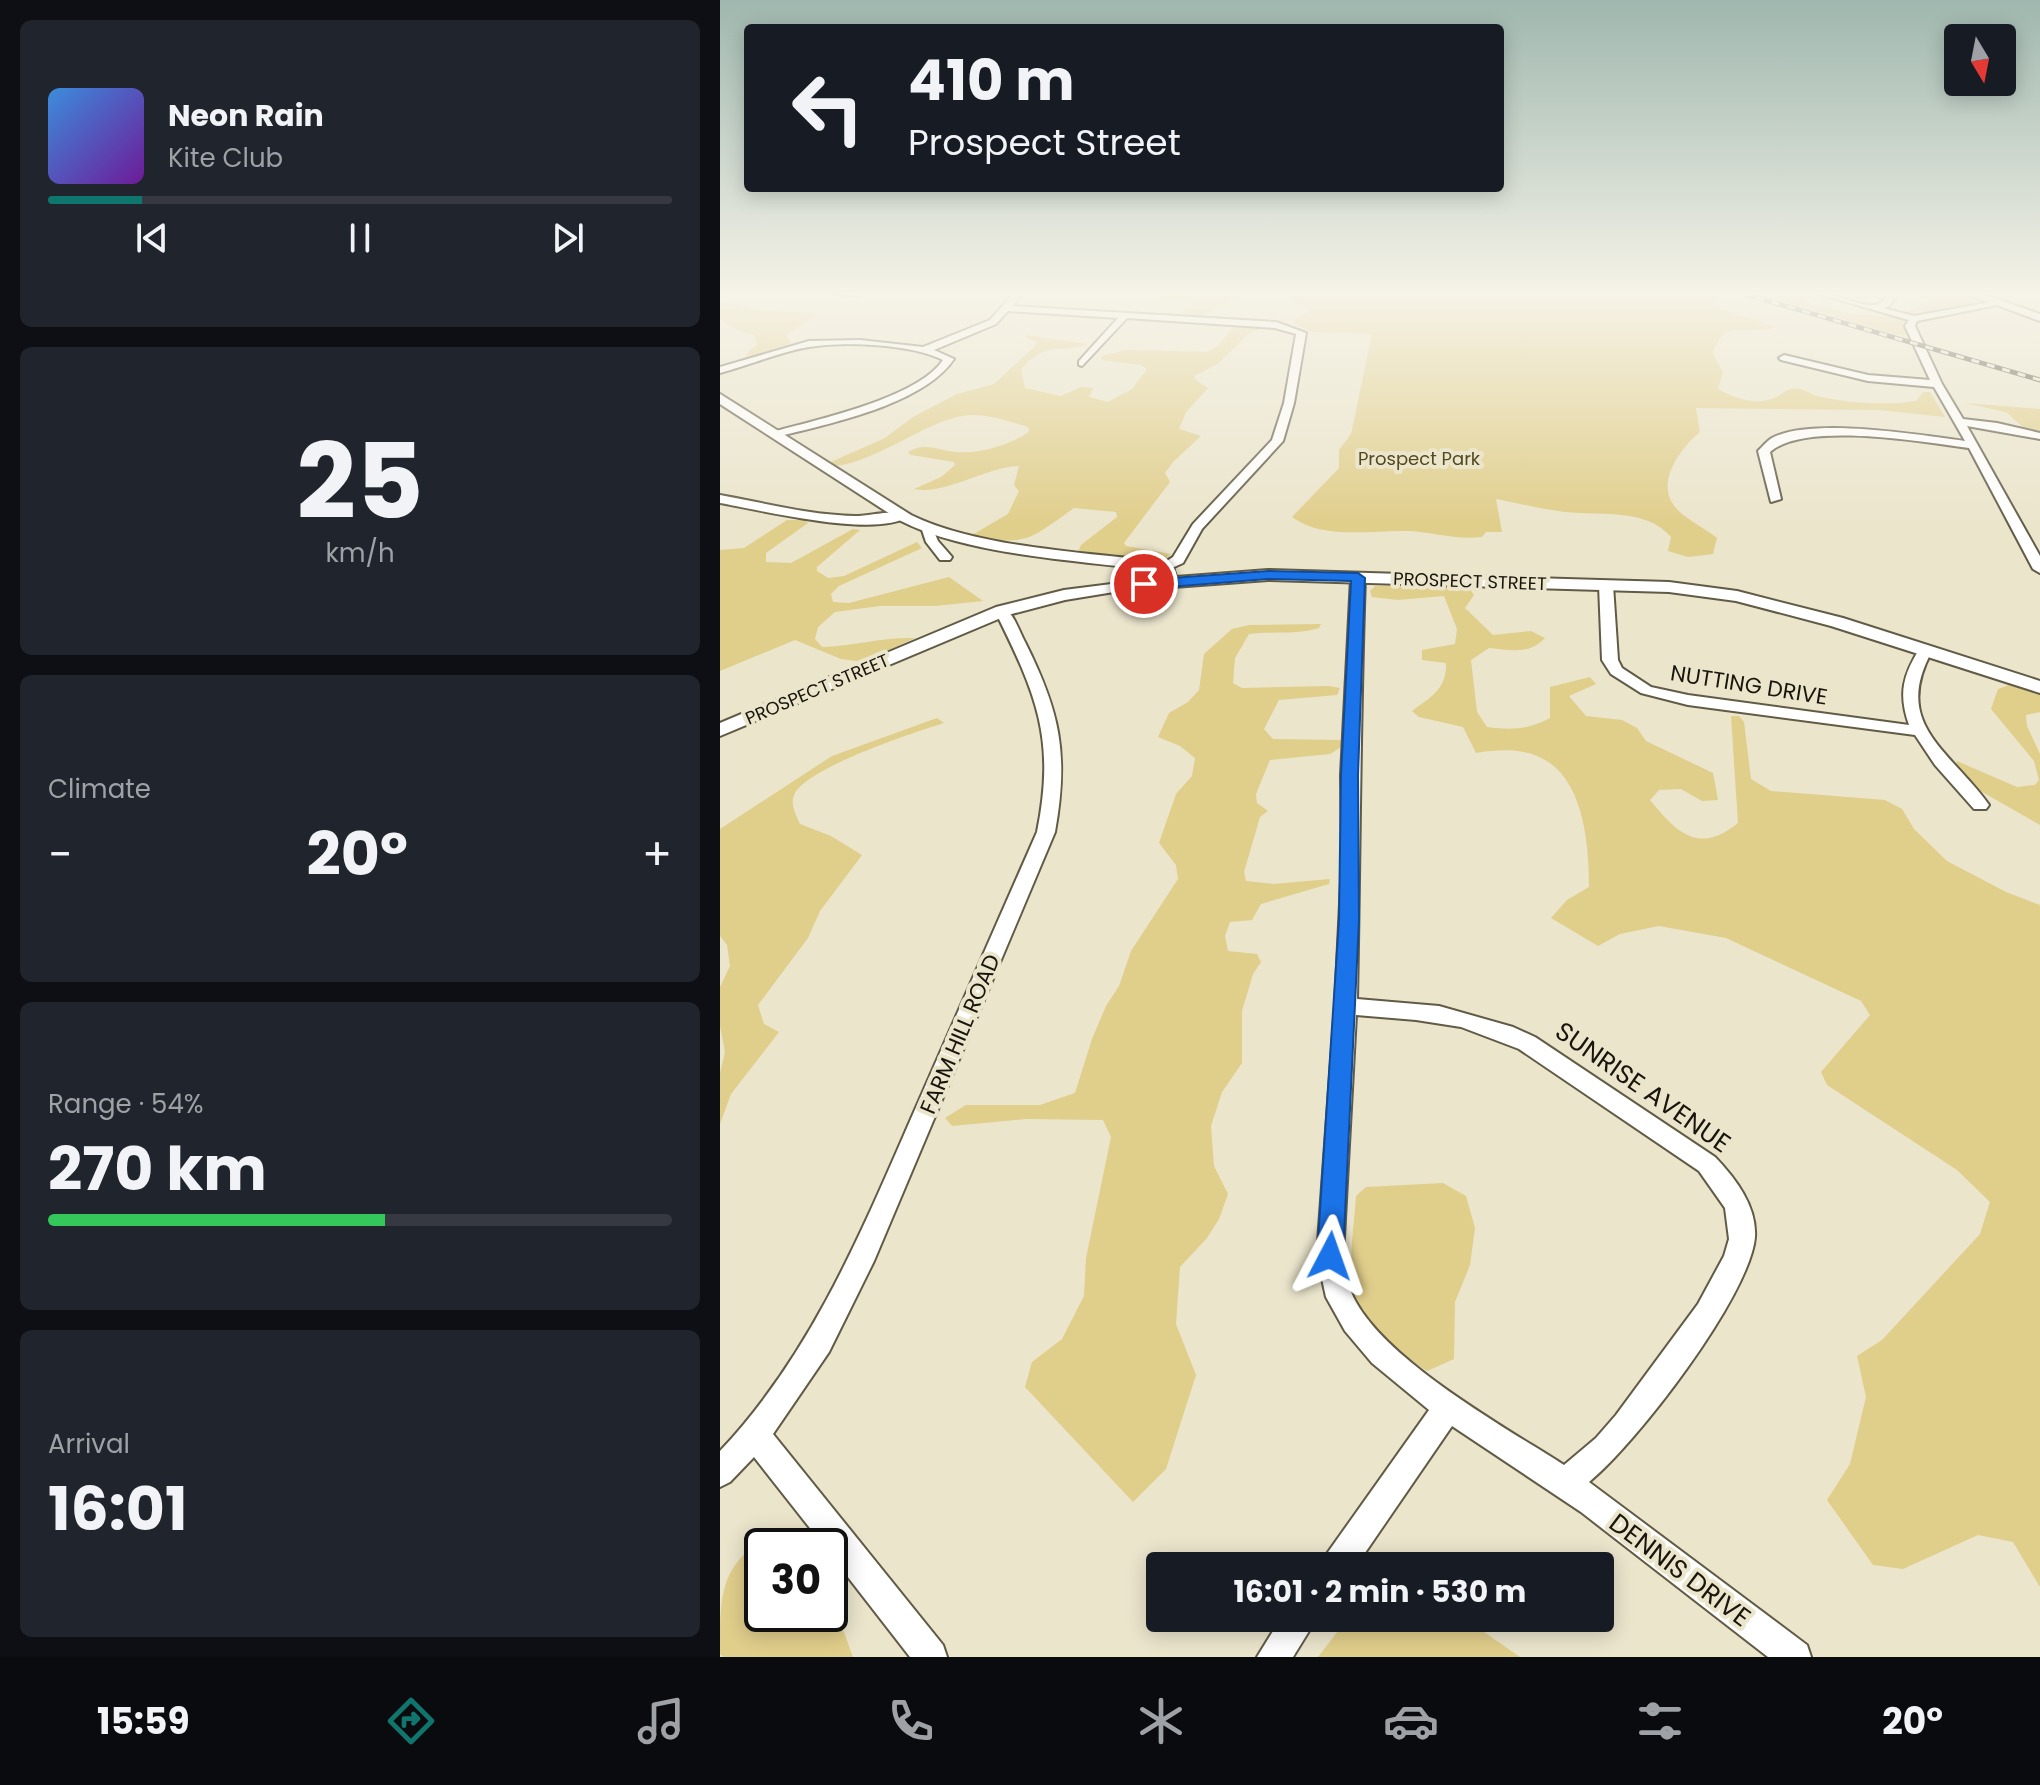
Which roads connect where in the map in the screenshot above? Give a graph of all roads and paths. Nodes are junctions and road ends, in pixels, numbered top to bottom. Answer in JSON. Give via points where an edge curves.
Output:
{"nodes":[{"id":1,"x":942,"y":370,"type":"edge"},
{"id":2,"x":1295,"y":370,"type":"edge"},
{"id":3,"x":1836,"y":370,"type":"edge"},
{"id":4,"x":1931,"y":370,"type":"edge"},
{"id":5,"x":1937,"y":384,"type":"junction"},
{"id":6,"x":720,"y":398,"type":"edge"},
{"id":7,"x":1960,"y":422,"type":"junction"},
{"id":8,"x":776,"y":434,"type":"junction"},
{"id":9,"x":2040,"y":436,"type":"edge"},
{"id":10,"x":1972,"y":445,"type":"junction"},
{"id":11,"x":720,"y":499,"type":"edge"},
{"id":12,"x":1775,"y":499,"type":"dead end"},
{"id":13,"x":903,"y":516,"type":"junction"},
{"id":14,"x":928,"y":530,"type":"junction"},
{"id":15,"x":945,"y":557,"type":"dead end"},
{"id":16,"x":2040,"y":569,"type":"edge"},
{"id":17,"x":1166,"y":575,"type":"junction"},
{"id":18,"x":1358,"y":578,"type":"junction"},
{"id":19,"x":1606,"y":585,"type":"junction"},
{"id":20,"x":1002,"y":611,"type":"junction"},
{"id":21,"x":1925,"y":651,"type":"junction"},
{"id":22,"x":2040,"y":687,"type":"edge"},
{"id":23,"x":720,"y":730,"type":"edge"},
{"id":24,"x":1920,"y":731,"type":"junction"},
{"id":25,"x":1980,"y":805,"type":"dead end"},
{"id":26,"x":1346,"y":1006,"type":"junction"},
{"id":27,"x":1449,"y":1407,"type":"junction"},
{"id":28,"x":755,"y":1435,"type":"junction"},
{"id":29,"x":720,"y":1472,"type":"edge"},
{"id":30,"x":1565,"y":1483,"type":"junction"},
{"id":31,"x":1347,"y":1552,"type":"edge"},
{"id":32,"x":1291,"y":1632,"type":"edge"},
{"id":33,"x":931,"y":1657,"type":"edge"},
{"id":34,"x":1273,"y":1657,"type":"edge"},
{"id":35,"x":1795,"y":1657,"type":"edge"}],
"edges":[{"from":1,"to":8,"type":"street","via":[[853,412]]},
{"from":2,"to":17,"type":"street","via":[[1277,441],[1197,527]]},
{"from":3,"to":5,"type":"street"},
{"from":4,"to":5,"type":"street"},
{"from":5,"to":7,"type":"street"},
{"from":6,"to":8,"type":"main road"},
{"from":7,"to":9,"type":"street"},
{"from":7,"to":10,"type":"street"},
{"from":8,"to":13,"type":"main road"},
{"from":10,"to":12,"type":"street","via":[[1840,433],[1778,437],[1764,451]]},
{"from":10,"to":16,"type":"street"},
{"from":11,"to":13,"type":"street","via":[[849,520]]},
{"from":13,"to":14,"type":"main road"},
{"from":14,"to":15,"type":"street"},
{"from":14,"to":17,"type":"main road"},
{"from":17,"to":18,"type":"main road","name":"PROSPECT STREET"},
{"from":17,"to":20,"type":"main road","name":"PROSPECT STREET"},
{"from":18,"to":19,"type":"main road","name":"PROSPECT STREET"},
{"from":18,"to":26,"type":"street"},
{"from":19,"to":21,"type":"main road","name":"PROSPECT STREET","via":[[1669,587],[1757,600]]},
{"from":19,"to":24,"type":"street","name":"NUTTING DRIVE","via":[[1610,660],[1616,671],[1646,690]]},
{"from":20,"to":23,"type":"main road","name":"PROSPECT STREET"},
{"from":20,"to":28,"type":"street","name":"FARM HILL ROAD","via":[[1042,690],[1052,723],[1055,781],[1046,832],[865,1253],[819,1343]]},
{"from":21,"to":22,"type":"main road","name":"PROSPECT STREET"},
{"from":21,"to":24,"type":"street","via":[[1910,691]]},
{"from":24,"to":25,"type":"street"},
{"from":26,"to":27,"type":"street","via":[[1330,1256],[1336,1296],[1393,1363]]},
{"from":26,"to":30,"type":"street","name":"SUNRISE AVENUE","via":[[1445,1014],[1474,1020],[1527,1043],[1650,1122],[1727,1185],[1738,1209],[1742,1239],[1736,1263],[1686,1344],[1610,1444]]},
{"from":27,"to":30,"type":"street"},
{"from":27,"to":31,"type":"street"},
{"from":28,"to":29,"type":"street","name":"FARM HILL ROAD"},
{"from":28,"to":33,"type":"street"},
{"from":30,"to":35,"type":"street","name":"DENNIS DRIVE"},
{"from":32,"to":34,"type":"street"}]}
